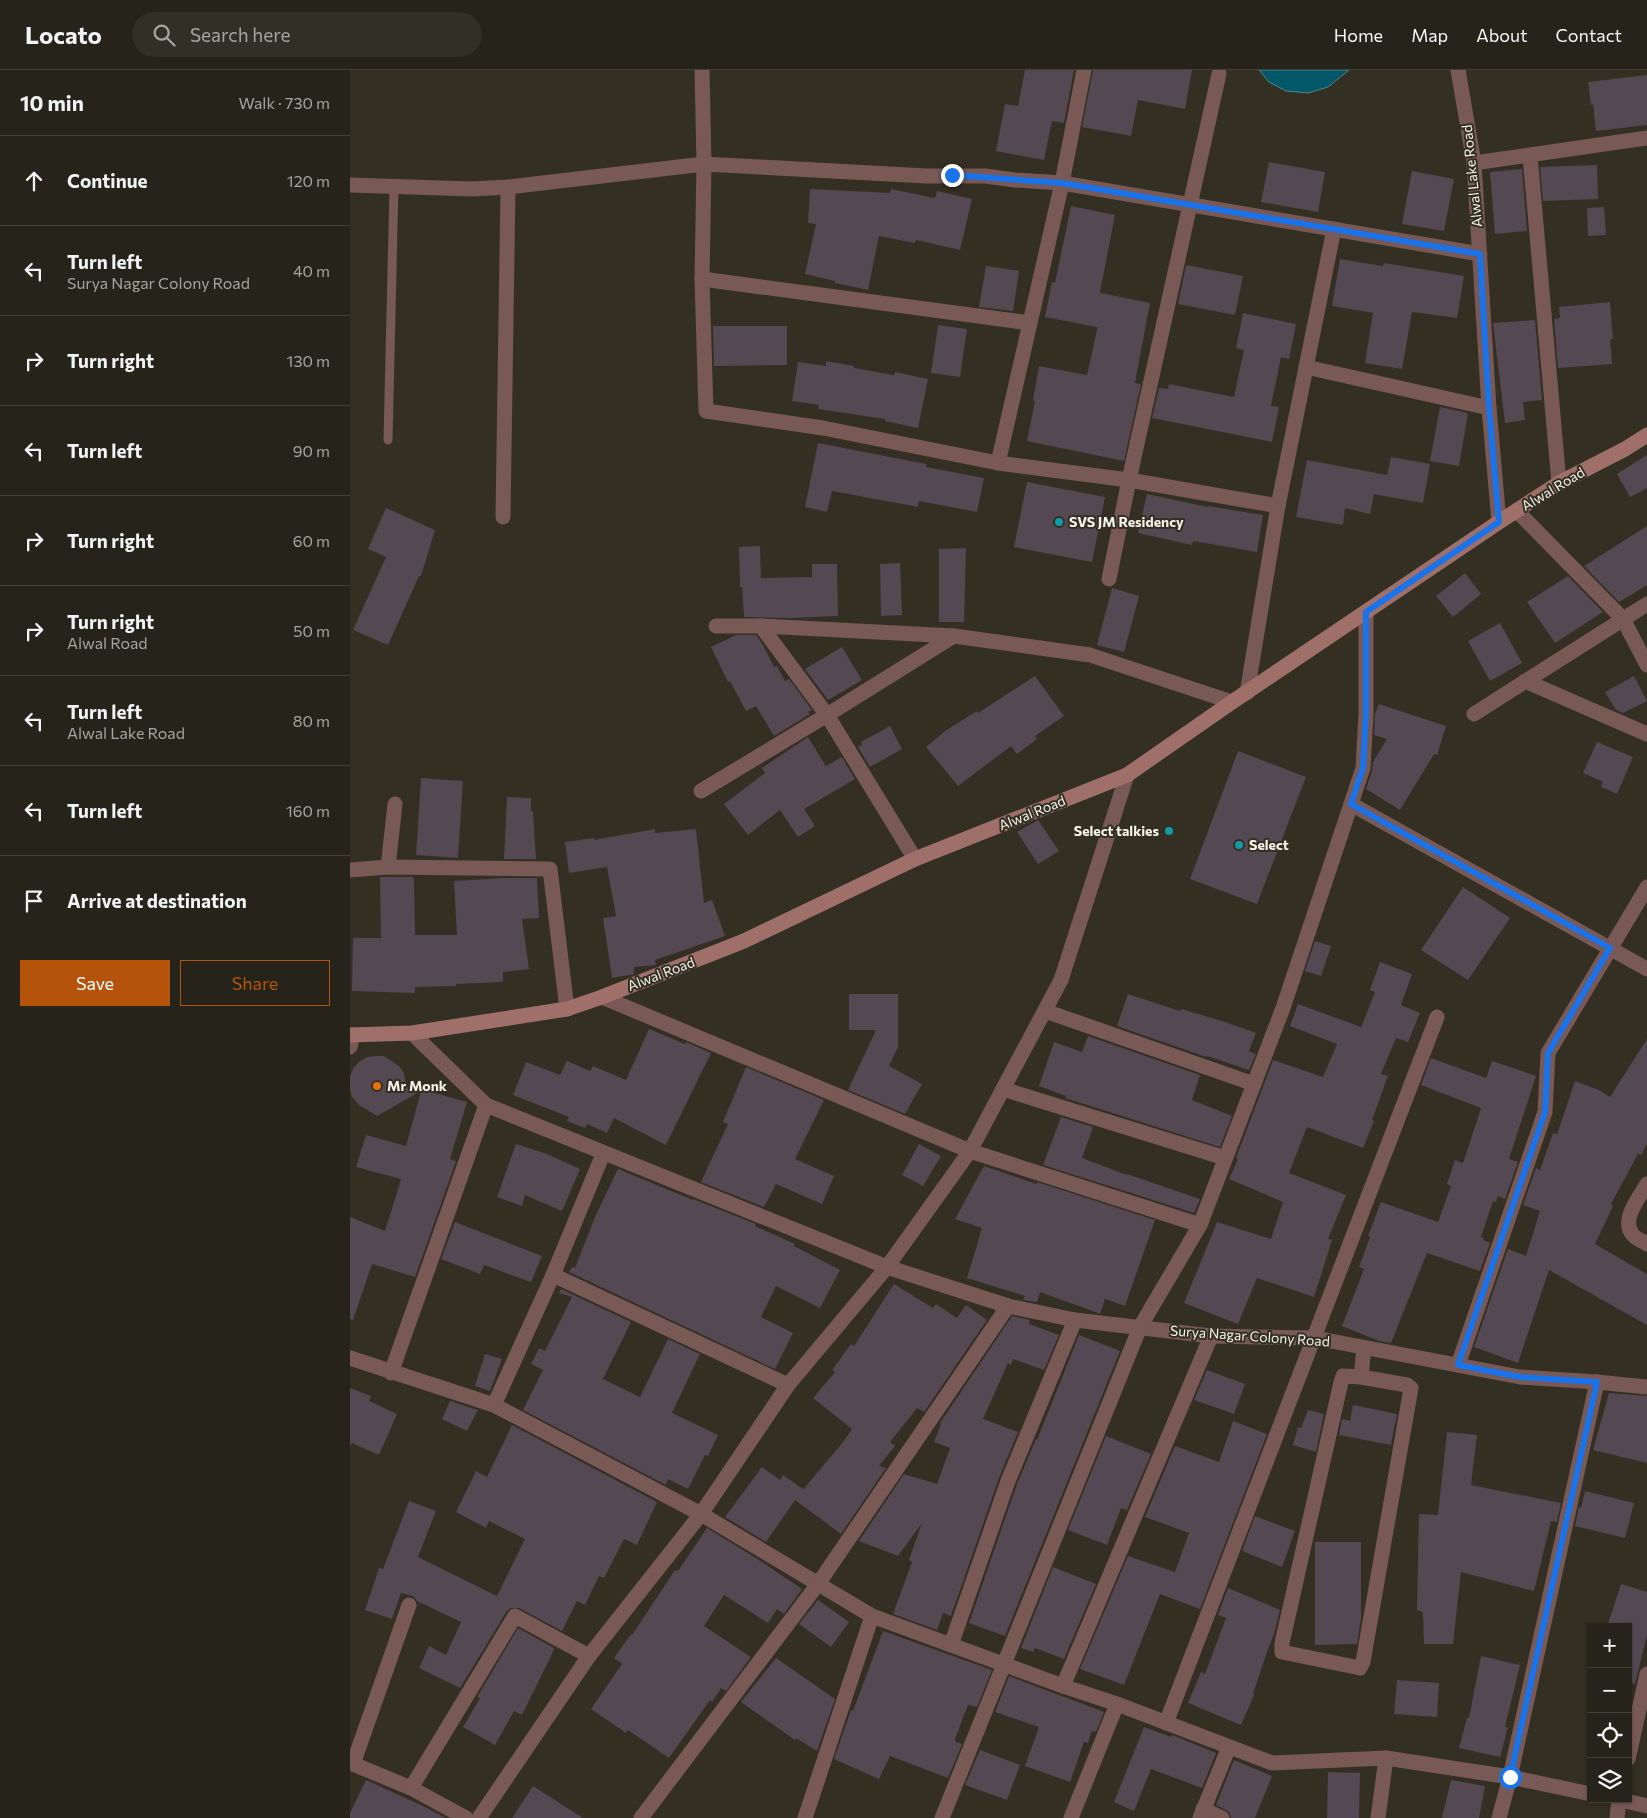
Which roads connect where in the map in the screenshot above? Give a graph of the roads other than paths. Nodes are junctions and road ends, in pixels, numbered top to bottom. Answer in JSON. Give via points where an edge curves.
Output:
{"nodes":[{"id":1,"x":702,"y":70,"type":"edge"},
{"id":2,"x":1084,"y":70,"type":"edge"},
{"id":3,"x":1458,"y":70,"type":"edge"},
{"id":4,"x":1219,"y":74,"type":"dead end"},
{"id":5,"x":1647,"y":138,"type":"edge"},
{"id":6,"x":1530,"y":156,"type":"junction"},
{"id":7,"x":1474,"y":163,"type":"junction"},
{"id":8,"x":704,"y":164,"type":"junction"},
{"id":9,"x":1062,"y":183,"type":"junction"},
{"id":10,"x":350,"y":185,"type":"edge"},
{"id":11,"x":394,"y":186,"type":"junction"},
{"id":12,"x":508,"y":187,"type":"junction"},
{"id":13,"x":1190,"y":204,"type":"junction"},
{"id":14,"x":1334,"y":229,"type":"junction"},
{"id":15,"x":1480,"y":254,"type":"junction"},
{"id":16,"x":702,"y":279,"type":"junction"},
{"id":17,"x":1030,"y":323,"type":"junction"},
{"id":18,"x":1306,"y":367,"type":"junction"},
{"id":19,"x":1489,"y":408,"type":"junction"},
{"id":20,"x":1647,"y":435,"type":"edge"},
{"id":21,"x":388,"y":440,"type":"dead end"},
{"id":22,"x":998,"y":463,"type":"junction"},
{"id":23,"x":1129,"y":480,"type":"junction"},
{"id":24,"x":1559,"y":483,"type":"junction"},
{"id":25,"x":1278,"y":506,"type":"junction"},
{"id":26,"x":1517,"y":511,"type":"junction"},
{"id":27,"x":502,"y":517,"type":"dead end"},
{"id":28,"x":1499,"y":522,"type":"junction"},
{"id":29,"x":1109,"y":579,"type":"dead end"},
{"id":30,"x":1647,"y":604,"type":"edge"},
{"id":31,"x":1366,"y":612,"type":"junction"},
{"id":32,"x":1623,"y":619,"type":"junction"},
{"id":33,"x":716,"y":626,"type":"dead end"},
{"id":34,"x":760,"y":626,"type":"junction"},
{"id":35,"x":954,"y":636,"type":"junction"},
{"id":36,"x":1647,"y":665,"type":"edge"},
{"id":37,"x":1525,"y":681,"type":"junction"},
{"id":38,"x":1247,"y":693,"type":"junction"},
{"id":39,"x":1232,"y":702,"type":"junction"},
{"id":40,"x":1474,"y":714,"type":"dead end"},
{"id":41,"x":828,"y":715,"type":"junction"},
{"id":42,"x":1647,"y":734,"type":"edge"},
{"id":43,"x":1127,"y":775,"type":"junction"},
{"id":44,"x":701,"y":791,"type":"dead end"},
{"id":45,"x":395,"y":804,"type":"dead end"},
{"id":46,"x":1351,"y":804,"type":"junction"},
{"id":47,"x":915,"y":859,"type":"junction"},
{"id":48,"x":388,"y":867,"type":"junction"},
{"id":49,"x":350,"y":870,"type":"edge"},
{"id":50,"x":1647,"y":887,"type":"edge"},
{"id":51,"x":1610,"y":948,"type":"junction"},
{"id":52,"x":1647,"y":969,"type":"edge"},
{"id":53,"x":602,"y":997,"type":"junction"},
{"id":54,"x":567,"y":1009,"type":"junction"},
{"id":55,"x":1046,"y":1011,"type":"junction"},
{"id":56,"x":1437,"y":1017,"type":"dead end"},
{"id":57,"x":412,"y":1033,"type":"junction"},
{"id":58,"x":351,"y":1039,"type":"edge"},
{"id":59,"x":1254,"y":1084,"type":"junction"},
{"id":60,"x":1003,"y":1089,"type":"junction"},
{"id":61,"x":486,"y":1105,"type":"junction"},
{"id":62,"x":970,"y":1151,"type":"junction"},
{"id":63,"x":604,"y":1154,"type":"junction"},
{"id":64,"x":1225,"y":1158,"type":"junction"},
{"id":65,"x":1647,"y":1184,"type":"edge"},
{"id":66,"x":1200,"y":1225,"type":"junction"},
{"id":67,"x":1647,"y":1244,"type":"edge"},
{"id":68,"x":887,"y":1267,"type":"junction"},
{"id":69,"x":553,"y":1275,"type":"junction"},
{"id":70,"x":1008,"y":1306,"type":"junction"},
{"id":71,"x":1076,"y":1320,"type":"junction"},
{"id":72,"x":1140,"y":1327,"type":"junction"},
{"id":73,"x":1211,"y":1336,"type":"junction"},
{"id":74,"x":1315,"y":1338,"type":"junction"},
{"id":75,"x":1364,"y":1348,"type":"junction"},
{"id":76,"x":350,"y":1358,"type":"edge"},
{"id":77,"x":1458,"y":1365,"type":"junction"},
{"id":78,"x":391,"y":1373,"type":"junction"},
{"id":79,"x":1361,"y":1377,"type":"junction"},
{"id":80,"x":1597,"y":1382,"type":"junction"},
{"id":81,"x":788,"y":1386,"type":"junction"},
{"id":82,"x":1647,"y":1387,"type":"edge"},
{"id":83,"x":494,"y":1405,"type":"junction"},
{"id":84,"x":701,"y":1514,"type":"junction"},
{"id":85,"x":818,"y":1584,"type":"junction"},
{"id":86,"x":409,"y":1604,"type":"dead end"},
{"id":87,"x":872,"y":1616,"type":"junction"},
{"id":88,"x":951,"y":1645,"type":"junction"},
{"id":89,"x":589,"y":1656,"type":"junction"},
{"id":90,"x":1003,"y":1664,"type":"junction"},
{"id":91,"x":1647,"y":1674,"type":"edge"},
{"id":92,"x":1063,"y":1686,"type":"junction"},
{"id":93,"x":1117,"y":1704,"type":"junction"},
{"id":94,"x":1166,"y":1723,"type":"junction"},
{"id":95,"x":1229,"y":1747,"type":"junction"},
{"id":96,"x":1386,"y":1758,"type":"junction"},
{"id":97,"x":1628,"y":1758,"type":"edge"},
{"id":98,"x":351,"y":1768,"type":"edge"},
{"id":99,"x":1510,"y":1777,"type":"junction"},
{"id":100,"x":411,"y":1788,"type":"junction"},
{"id":101,"x":1587,"y":1793,"type":"edge"},
{"id":102,"x":1632,"y":1802,"type":"edge"},
{"id":103,"x":1618,"y":1803,"type":"edge"},
{"id":104,"x":1647,"y":1806,"type":"edge"},
{"id":105,"x":1202,"y":1814,"type":"edge"},
{"id":106,"x":466,"y":1818,"type":"edge"},
{"id":107,"x":479,"y":1818,"type":"edge"},
{"id":108,"x":641,"y":1818,"type":"edge"},
{"id":109,"x":805,"y":1818,"type":"edge"},
{"id":110,"x":942,"y":1818,"type":"edge"},
{"id":111,"x":1072,"y":1818,"type":"edge"},
{"id":112,"x":1222,"y":1818,"type":"edge"},
{"id":113,"x":1378,"y":1818,"type":"edge"},
{"id":114,"x":1499,"y":1818,"type":"edge"},
{"id":115,"x":1617,"y":1818,"type":"edge"}],
"edges":[{"from":1,"to":8,"type":"street"},
{"from":2,"to":9,"type":"street"},
{"from":3,"to":7,"type":"street","name":"Alwal Lake Road"},
{"from":4,"to":13,"type":"street"},
{"from":5,"to":6,"type":"street"},
{"from":6,"to":7,"type":"street"},
{"from":6,"to":24,"type":"street"},
{"from":7,"to":15,"type":"street","name":"Alwal Lake Road"},
{"from":8,"to":9,"type":"street","via":[[926,176],[985,176]]},
{"from":8,"to":12,"type":"street"},
{"from":8,"to":16,"type":"street"},
{"from":9,"to":13,"type":"street"},
{"from":9,"to":17,"type":"street"},
{"from":10,"to":11,"type":"street"},
{"from":11,"to":12,"type":"street"},
{"from":11,"to":21,"type":"lane"},
{"from":12,"to":27,"type":"street"},
{"from":13,"to":14,"type":"street"},
{"from":13,"to":23,"type":"street"},
{"from":14,"to":15,"type":"street"},
{"from":14,"to":18,"type":"street"},
{"from":15,"to":19,"type":"street","name":"Alwal Lake Road"},
{"from":16,"to":17,"type":"street"},
{"from":16,"to":22,"type":"street","via":[[706,411],[823,428]]},
{"from":17,"to":22,"type":"street"},
{"from":18,"to":19,"type":"street"},
{"from":18,"to":25,"type":"street"},
{"from":19,"to":28,"type":"street","name":"Alwal Lake Road"},
{"from":20,"to":24,"type":"main road","name":"Alwal Road"},
{"from":22,"to":23,"type":"street"},
{"from":23,"to":25,"type":"street"},
{"from":23,"to":29,"type":"street"},
{"from":24,"to":26,"type":"main road","name":"Alwal Road"},
{"from":25,"to":38,"type":"street"},
{"from":26,"to":28,"type":"main road","name":"Alwal Road"},
{"from":26,"to":32,"type":"street"},
{"from":28,"to":31,"type":"main road","name":"Alwal Road"},
{"from":30,"to":32,"type":"street"},
{"from":31,"to":38,"type":"main road","name":"Alwal Road"},
{"from":31,"to":46,"type":"street","via":[[1363,768]]},
{"from":32,"to":36,"type":"street"},
{"from":32,"to":37,"type":"street"},
{"from":33,"to":34,"type":"street"},
{"from":34,"to":35,"type":"street"},
{"from":34,"to":41,"type":"street"},
{"from":35,"to":39,"type":"street","via":[[1090,654]]},
{"from":35,"to":41,"type":"street"},
{"from":37,"to":40,"type":"street"},
{"from":37,"to":42,"type":"street"},
{"from":38,"to":39,"type":"main road","name":"Alwal Road"},
{"from":39,"to":43,"type":"main road","name":"Alwal Road"},
{"from":41,"to":44,"type":"street"},
{"from":41,"to":47,"type":"street"},
{"from":43,"to":47,"type":"main road","name":"Alwal Road"},
{"from":43,"to":55,"type":"street","via":[[1061,980]]},
{"from":45,"to":48,"type":"street"},
{"from":46,"to":51,"type":"street"},
{"from":46,"to":59,"type":"street","via":[[1283,1008]]},
{"from":47,"to":53,"type":"main road","name":"Alwal Road","via":[[744,942]]},
{"from":48,"to":49,"type":"street"},
{"from":48,"to":54,"type":"street","via":[[550,869]]},
{"from":50,"to":51,"type":"street"},
{"from":51,"to":52,"type":"street"},
{"from":51,"to":77,"type":"street","via":[[1548,1053],[1545,1112]]},
{"from":53,"to":54,"type":"main road","name":"Alwal Road"},
{"from":53,"to":62,"type":"street"},
{"from":54,"to":57,"type":"main road","name":"Alwal Road"},
{"from":55,"to":59,"type":"street"},
{"from":55,"to":60,"type":"street"},
{"from":56,"to":74,"type":"street"},
{"from":57,"to":58,"type":"main road","name":"Alwal Road"},
{"from":57,"to":61,"type":"street"},
{"from":59,"to":64,"type":"street"},
{"from":60,"to":62,"type":"street"},
{"from":60,"to":64,"type":"street"},
{"from":61,"to":63,"type":"street","name":"Surya Nagar Colony Road"},
{"from":61,"to":78,"type":"street"},
{"from":62,"to":66,"type":"street"},
{"from":62,"to":68,"type":"street"},
{"from":63,"to":68,"type":"street","name":"Surya Nagar Colony Road"},
{"from":63,"to":69,"type":"street"},
{"from":64,"to":66,"type":"street"},
{"from":65,"to":67,"type":"street","via":[[1629,1215],[1628,1226],[1634,1236]]},
{"from":66,"to":72,"type":"street"},
{"from":68,"to":70,"type":"street","name":"Surya Nagar Colony Road"},
{"from":68,"to":81,"type":"street"},
{"from":69,"to":81,"type":"street"},
{"from":69,"to":83,"type":"street"},
{"from":70,"to":71,"type":"street","name":"Surya Nagar Colony Road"},
{"from":70,"to":85,"type":"street"},
{"from":71,"to":72,"type":"street","name":"Surya Nagar Colony Road"},
{"from":71,"to":88,"type":"street","via":[[1008,1481]]},
{"from":72,"to":73,"type":"street","name":"Surya Nagar Colony Road"},
{"from":72,"to":90,"type":"street"},
{"from":73,"to":74,"type":"street","name":"Surya Nagar Colony Road"},
{"from":73,"to":92,"type":"street"},
{"from":74,"to":75,"type":"street","name":"Surya Nagar Colony Road"},
{"from":74,"to":94,"type":"street"},
{"from":75,"to":77,"type":"street","name":"Surya Nagar Colony Road"},
{"from":75,"to":79,"type":"street"},
{"from":76,"to":78,"type":"street"},
{"from":77,"to":80,"type":"street","name":"Surya Nagar Colony Road","via":[[1520,1377]]},
{"from":78,"to":83,"type":"street"},
{"from":79,"to":79,"type":"street","via":[[1411,1388],[1360,1668],[1282,1652],[1282,1644],[1343,1376]]},
{"from":80,"to":82,"type":"street","name":"Surya Nagar Colony Road"},
{"from":80,"to":99,"type":"street"},
{"from":81,"to":84,"type":"street"},
{"from":83,"to":84,"type":"street"},
{"from":84,"to":85,"type":"street"},
{"from":84,"to":89,"type":"street"},
{"from":85,"to":87,"type":"street"},
{"from":85,"to":108,"type":"street"},
{"from":86,"to":98,"type":"street"},
{"from":87,"to":88,"type":"street"},
{"from":87,"to":109,"type":"street"},
{"from":88,"to":90,"type":"street"},
{"from":89,"to":100,"type":"street","via":[[515,1616]]},
{"from":89,"to":107,"type":"street"},
{"from":90,"to":92,"type":"street"},
{"from":90,"to":110,"type":"street"},
{"from":91,"to":97,"type":"street"},
{"from":92,"to":93,"type":"street"},
{"from":93,"to":94,"type":"street"},
{"from":93,"to":111,"type":"street"},
{"from":94,"to":95,"type":"street"},
{"from":95,"to":96,"type":"street","via":[[1272,1763]]},
{"from":95,"to":105,"type":"street"},
{"from":96,"to":99,"type":"street"},
{"from":96,"to":113,"type":"street"},
{"from":98,"to":100,"type":"street"},
{"from":99,"to":101,"type":"street"},
{"from":99,"to":114,"type":"street"},
{"from":100,"to":106,"type":"street"},
{"from":102,"to":104,"type":"street"},
{"from":103,"to":115,"type":"street"},
{"from":105,"to":112,"type":"street"}]}
